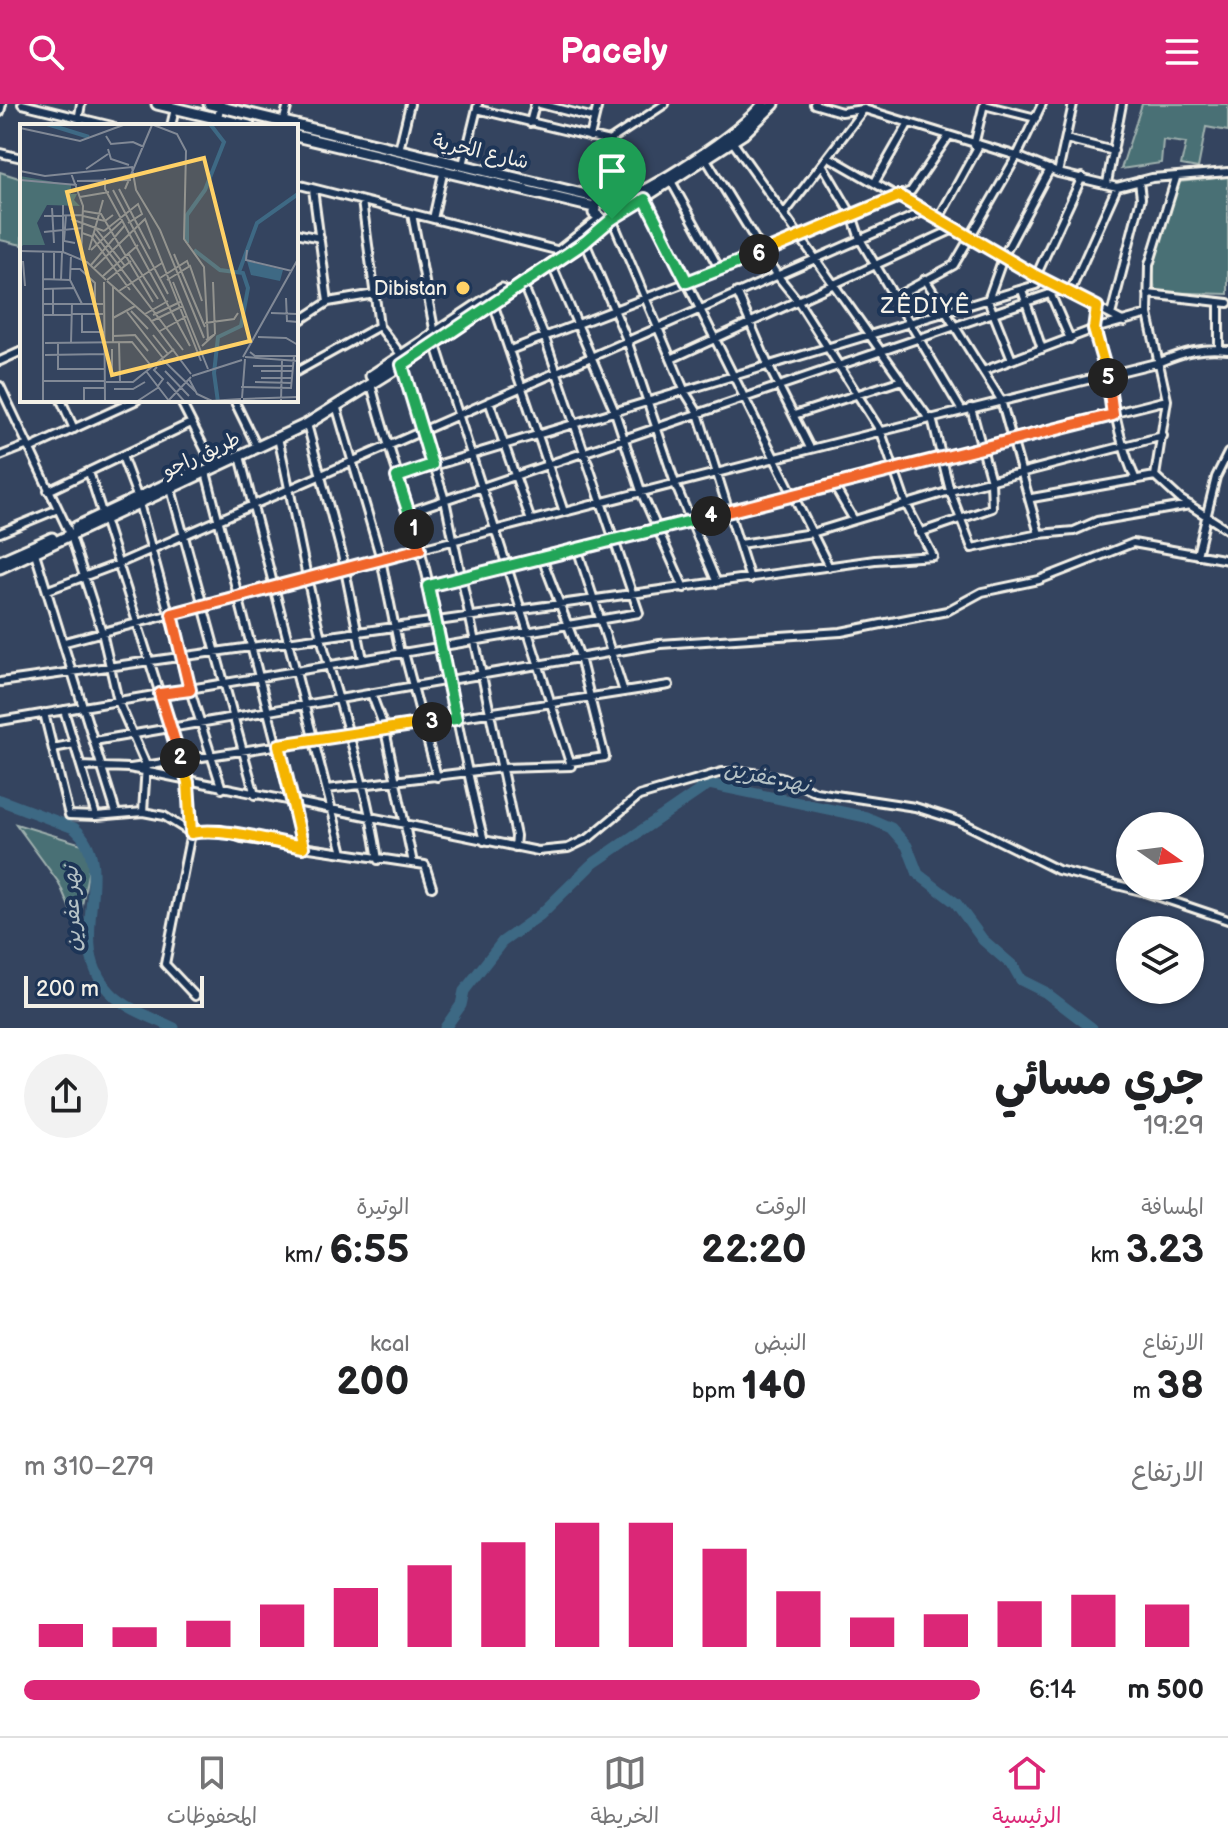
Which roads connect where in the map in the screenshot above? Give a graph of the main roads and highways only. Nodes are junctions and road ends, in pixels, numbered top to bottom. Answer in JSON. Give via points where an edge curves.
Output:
{"nodes":[{"id":1,"x":157,"y":104,"type":"edge"},
{"id":2,"x":209,"y":104,"type":"edge"},
{"id":3,"x":769,"y":104,"type":"edge"},
{"id":4,"x":221,"y":105,"type":"edge"},
{"id":5,"x":216,"y":122,"type":"edge"},
{"id":6,"x":287,"y":124,"type":"edge"},
{"id":7,"x":298,"y":126,"type":"edge"},
{"id":8,"x":298,"y":136,"type":"edge"},
{"id":9,"x":423,"y":160,"type":"junction"},
{"id":10,"x":498,"y":178,"type":"junction"},
{"id":11,"x":602,"y":202,"type":"junction"},
{"id":12,"x":608,"y":220,"type":"junction"},
{"id":13,"x":435,"y":338,"type":"junction"},
{"id":14,"x":402,"y":360,"type":"junction"},
{"id":15,"x":138,"y":499,"type":"junction"},
{"id":16,"x":70,"y":534,"type":"junction"},
{"id":17,"x":0,"y":561,"type":"edge"},
{"id":18,"x":0,"y":568,"type":"edge"}],
"edges":[{"from":1,"to":5,"type":"main road"},
{"from":2,"to":4,"type":"main road","name":"شارع الحرية"},
{"from":3,"to":11,"type":"main road","name":"طريق راجو","via":[[671,173]]},
{"from":3,"to":12,"type":"main road","name":"طريق راجو","via":[[758,123]]},
{"from":4,"to":6,"type":"main road","name":"شارع الحرية"},
{"from":7,"to":9,"type":"main road","name":"شارع الحرية"},
{"from":8,"to":9,"type":"main road","name":"شارع الحرية"},
{"from":9,"to":10,"type":"main road","name":"شارع الحرية"},
{"from":9,"to":10,"type":"main road","name":"شارع الحرية","via":[[463,165]]},
{"from":10,"to":11,"type":"main road","name":"شارع الحرية"},
{"from":11,"to":12,"type":"main road"},
{"from":11,"to":12,"type":"main road"},
{"from":12,"to":13,"type":"main road","name":"طريق راجو"},
{"from":12,"to":13,"type":"main road","name":"طريق راجو","via":[[585,242]]},
{"from":13,"to":14,"type":"main road","name":"طريق راجو"},
{"from":14,"to":15,"type":"main road","name":"طريق راجو","via":[[311,416]]},
{"from":14,"to":15,"type":"main road","name":"طريق راجو","via":[[307,424],[171,489]]},
{"from":15,"to":16,"type":"main road","name":"طريق راجو"},
{"from":16,"to":17,"type":"main road","name":"طريق راجو"},
{"from":16,"to":18,"type":"main road","name":"طريق راجو"}]}
